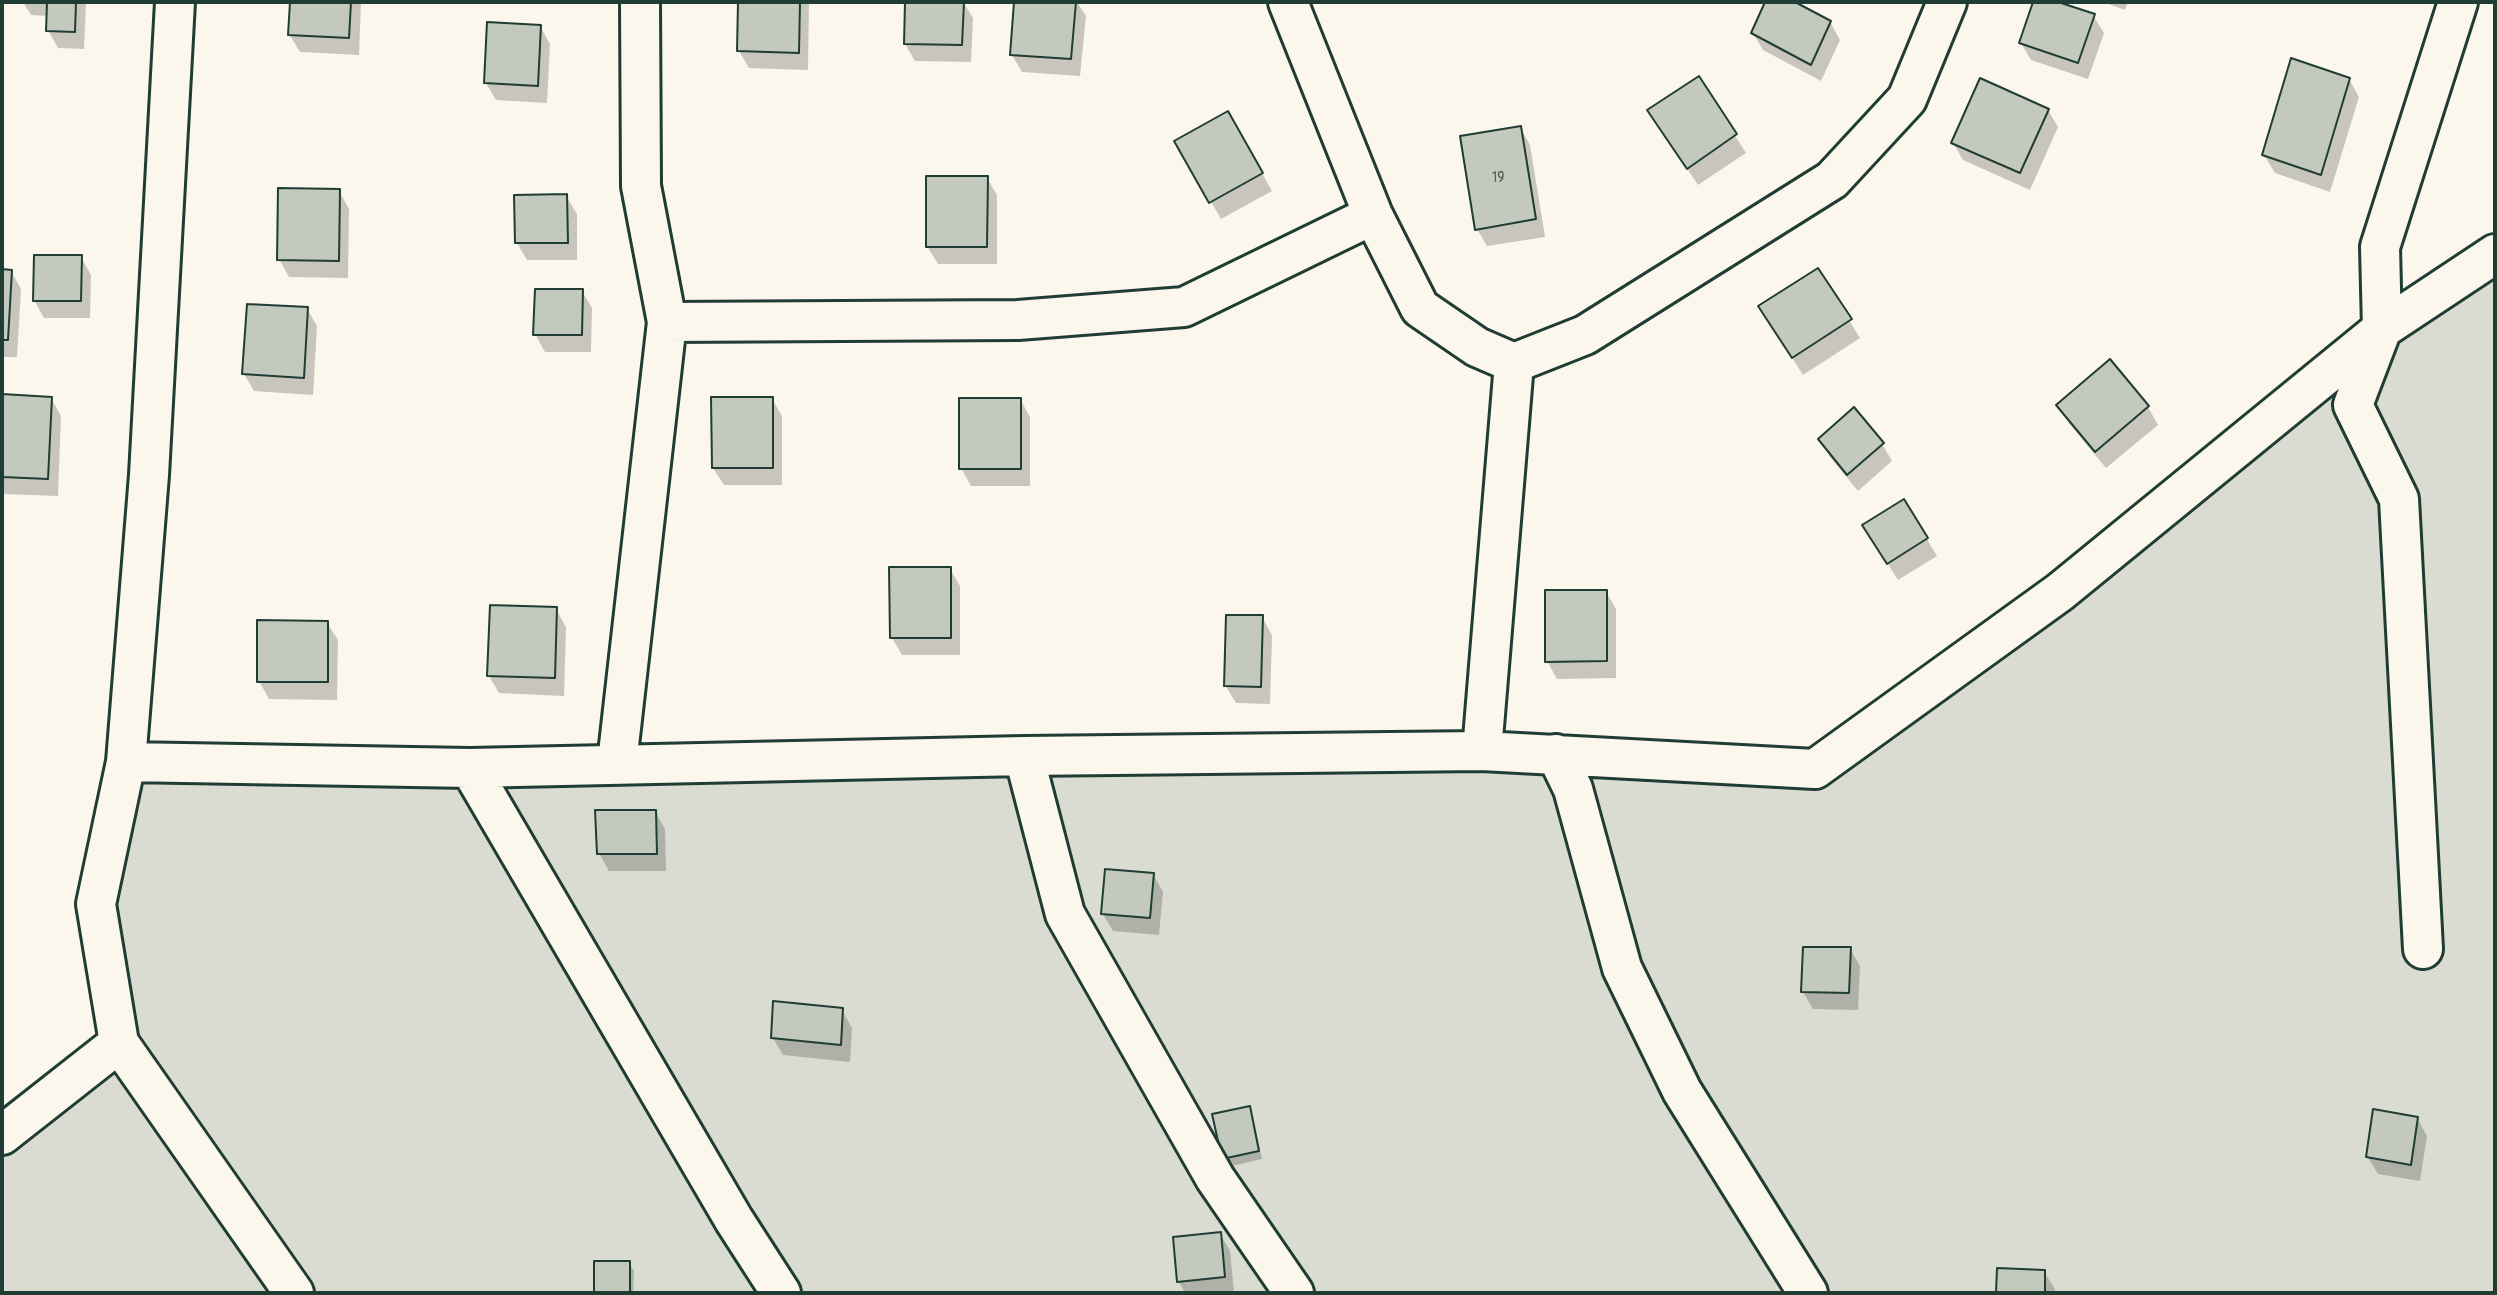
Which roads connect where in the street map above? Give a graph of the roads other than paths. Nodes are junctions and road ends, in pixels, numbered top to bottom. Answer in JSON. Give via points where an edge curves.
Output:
{"nodes":[{"id":1,"x":175,"y":2,"type":"edge"},
{"id":2,"x":640,"y":2,"type":"edge"},
{"id":3,"x":1288,"y":2,"type":"edge"},
{"id":4,"x":1947,"y":2,"type":"edge"},
{"id":5,"x":2458,"y":2,"type":"edge"},
{"id":6,"x":1373,"y":215,"type":"junction"},
{"id":7,"x":2495,"y":254,"type":"edge"},
{"id":8,"x":667,"y":322,"type":"junction"},
{"id":9,"x":2382,"y":329,"type":"junction"},
{"id":10,"x":1514,"y":363,"type":"junction"},
{"id":11,"x":1482,"y":751,"type":"junction"},
{"id":12,"x":1556,"y":754,"type":"junction"},
{"id":13,"x":1024,"y":756,"type":"junction"},
{"id":14,"x":126,"y":762,"type":"junction"},
{"id":15,"x":617,"y":764,"type":"junction"},
{"id":16,"x":470,"y":768,"type":"junction"},
{"id":17,"x":2423,"y":950,"type":"dead end"},
{"id":18,"x":119,"y":1043,"type":"junction"},
{"id":19,"x":2,"y":1135,"type":"edge"},
{"id":20,"x":294,"y":1293,"type":"edge"},
{"id":21,"x":781,"y":1293,"type":"edge"},
{"id":22,"x":1294,"y":1293,"type":"edge"},
{"id":23,"x":1808,"y":1293,"type":"edge"}],
"edges":[{"from":1,"to":14,"type":"street","via":[[149,475]]},
{"from":2,"to":8,"type":"street","via":[[641,186]]},
{"from":3,"to":6,"type":"street"},
{"from":4,"to":10,"type":"street","via":[[1907,99],[1832,180],[1586,335]]},
{"from":5,"to":9,"type":"street","via":[[2380,247]]},
{"from":6,"to":8,"type":"street","via":[[1184,307],[1018,320]]},
{"from":6,"to":10,"type":"street","via":[[1420,308],[1477,347]]},
{"from":7,"to":9,"type":"street"},
{"from":8,"to":15,"type":"street"},
{"from":9,"to":12,"type":"street","via":[[2060,592],[1815,769]]},
{"from":9,"to":17,"type":"street","via":[[2353,405],[2399,499]]},
{"from":10,"to":11,"type":"street"},
{"from":11,"to":12,"type":"street"},
{"from":11,"to":13,"type":"street"},
{"from":12,"to":23,"type":"street","via":[[1573,789],[1622,968],[1682,1091]]},
{"from":13,"to":15,"type":"street"},
{"from":13,"to":22,"type":"street","via":[[1065,914],[1215,1178]]},
{"from":14,"to":16,"type":"street"},
{"from":14,"to":18,"type":"street","via":[[96,904]]},
{"from":15,"to":16,"type":"street"},
{"from":16,"to":21,"type":"street"},
{"from":18,"to":19,"type":"street"},
{"from":18,"to":20,"type":"street"}]}
